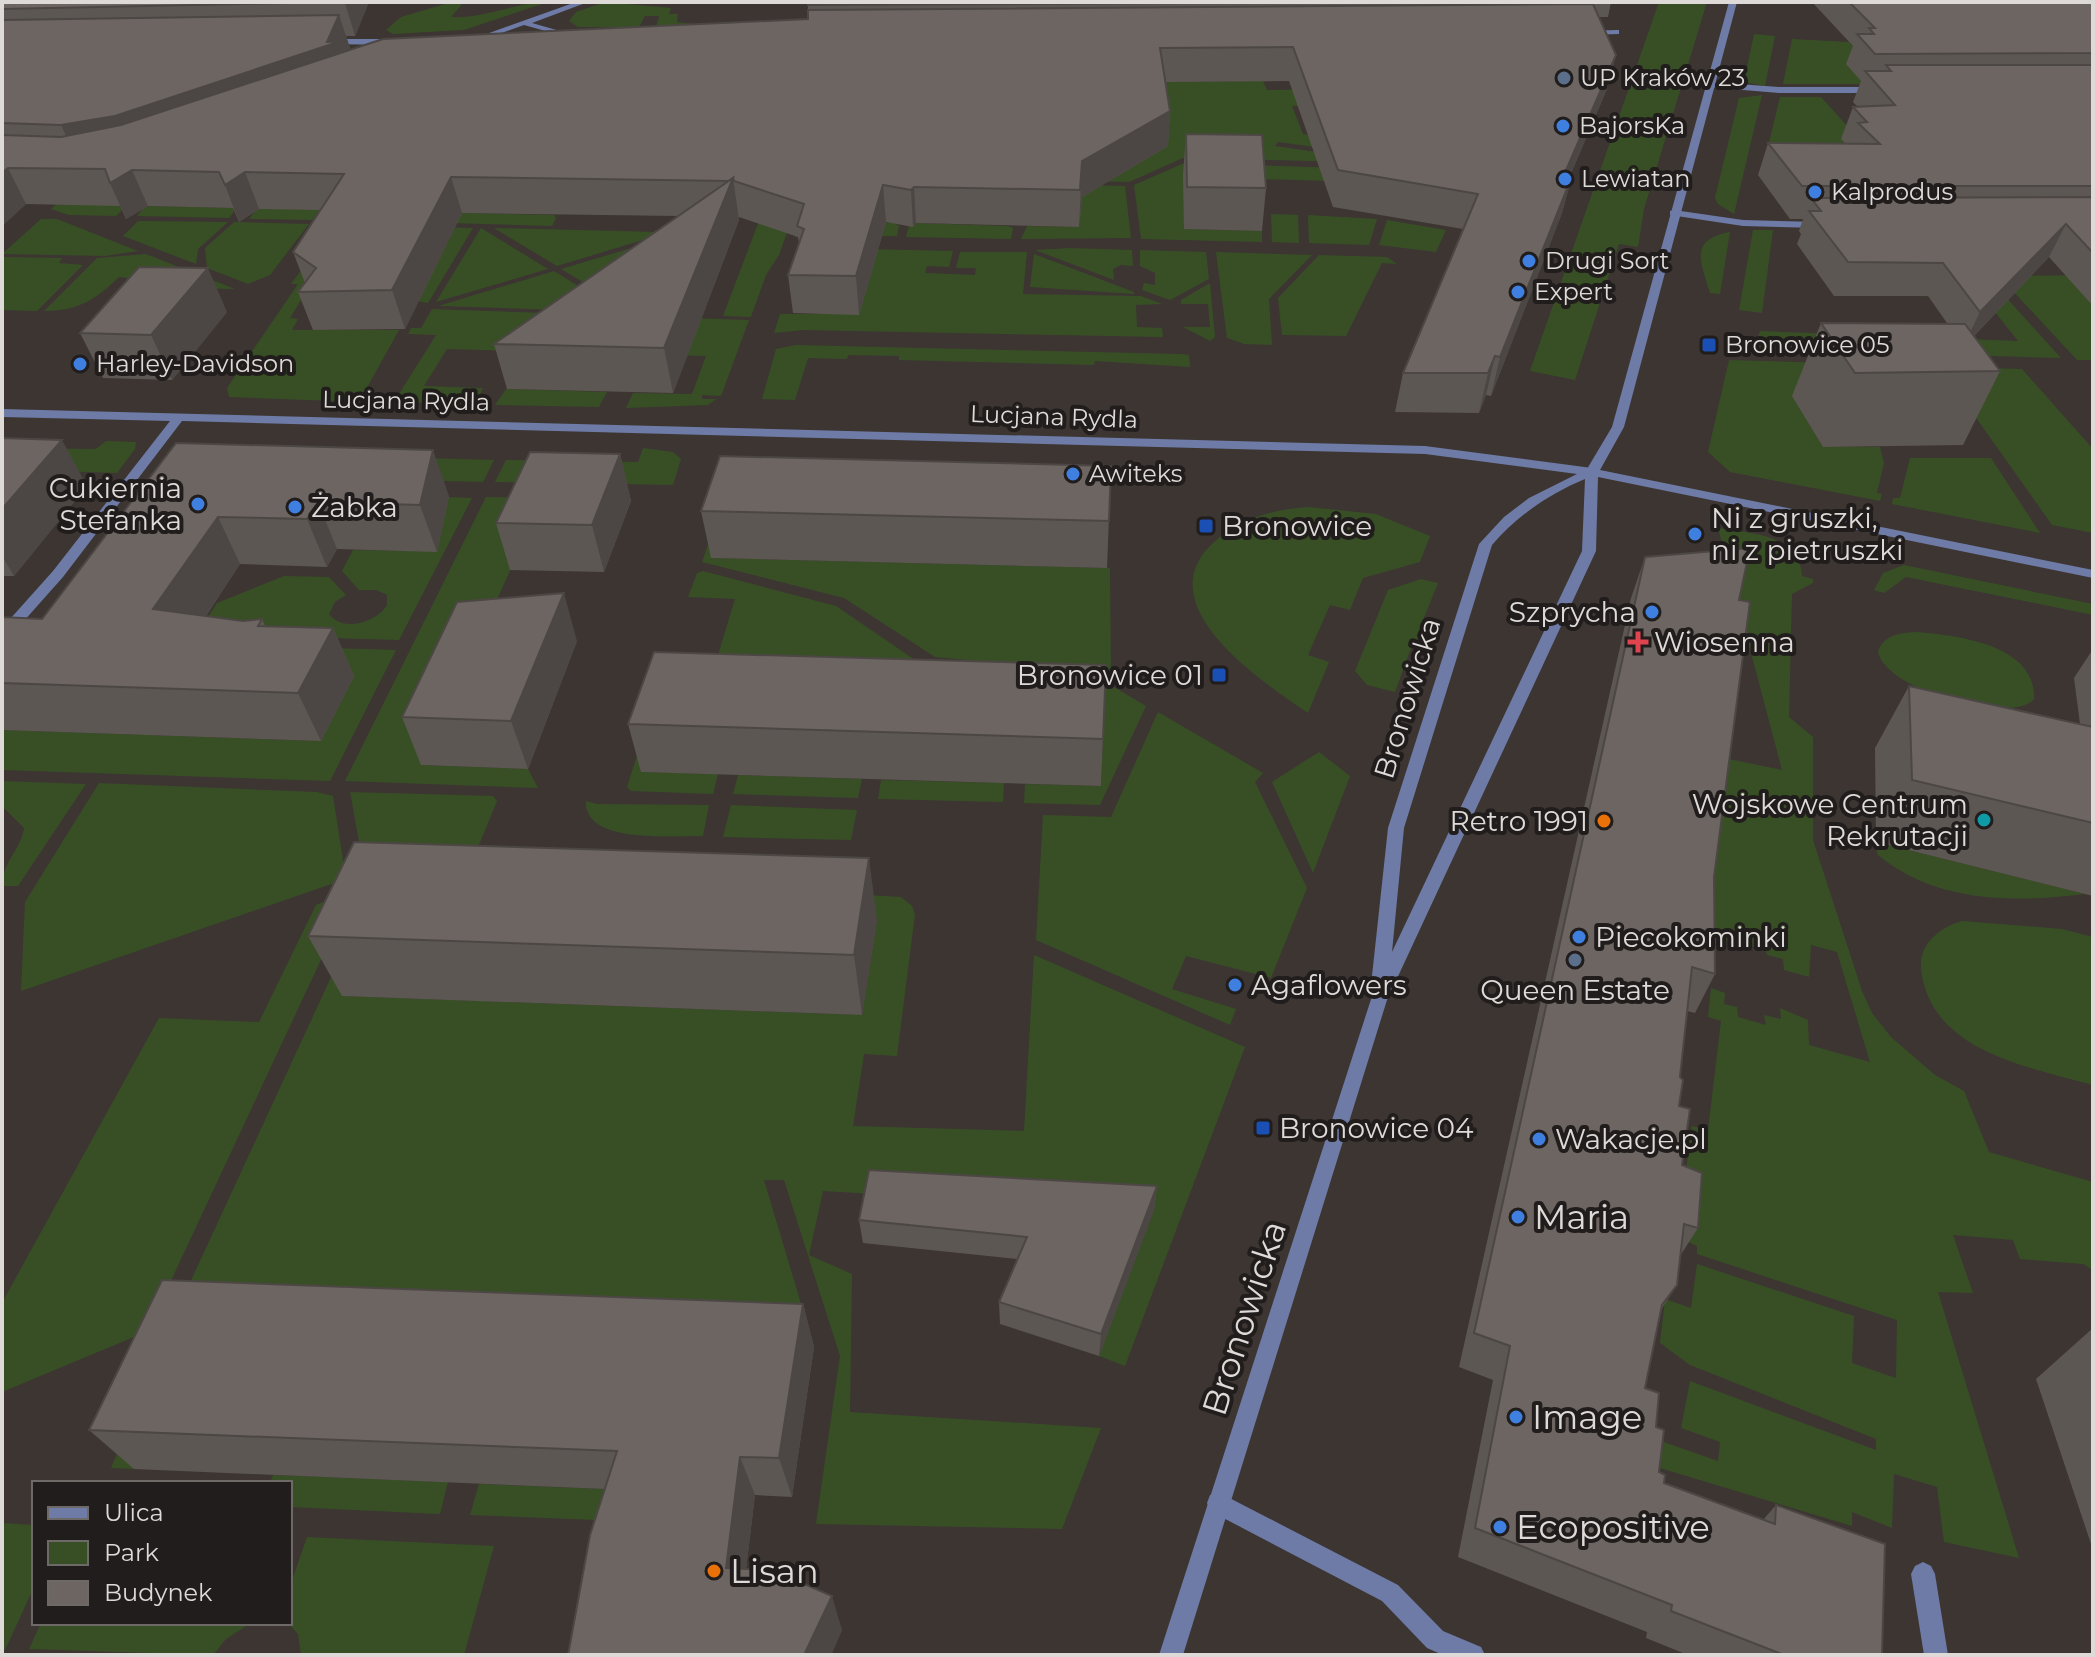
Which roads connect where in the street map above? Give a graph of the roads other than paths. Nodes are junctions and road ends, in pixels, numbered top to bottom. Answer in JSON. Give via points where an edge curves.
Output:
{"nodes":[{"id":1,"x":584,"y":2,"type":"edge"},
{"id":2,"x":1733,"y":2,"type":"edge"},
{"id":3,"x":525,"y":23,"type":"junction"},
{"id":4,"x":1616,"y":32,"type":"dead end"},
{"id":5,"x":1574,"y":33,"type":"edge"},
{"id":6,"x":580,"y":38,"type":"edge"},
{"id":7,"x":319,"y":42,"type":"edge"},
{"id":8,"x":405,"y":42,"type":"edge"},
{"id":9,"x":458,"y":46,"type":"edge"},
{"id":10,"x":1711,"y":85,"type":"junction"},
{"id":11,"x":1891,"y":90,"type":"edge"},
{"id":12,"x":1674,"y":213,"type":"junction"},
{"id":13,"x":1838,"y":225,"type":"edge"},
{"id":14,"x":2,"y":413,"type":"edge"},
{"id":15,"x":179,"y":417,"type":"junction"},
{"id":16,"x":1592,"y":472,"type":"junction"},
{"id":17,"x":2093,"y":574,"type":"edge"},
{"id":18,"x":2,"y":637,"type":"edge"},
{"id":19,"x":1378,"y":1000,"type":"junction"},
{"id":20,"x":1218,"y":1503,"type":"junction"},
{"id":21,"x":1923,"y":1574,"type":"dead end"},
{"id":22,"x":1433,"y":1647,"type":"edge"},
{"id":23,"x":1171,"y":1655,"type":"edge"},
{"id":24,"x":1473,"y":1655,"type":"edge"},
{"id":25,"x":1936,"y":1655,"type":"edge"}],
"edges":[{"from":1,"to":3,"type":"street"},
{"from":2,"to":10,"type":"street","name":"Bronowicka"},
{"from":3,"to":6,"type":"street"},
{"from":3,"to":9,"type":"street"},
{"from":4,"to":5,"type":"street"},
{"from":7,"to":8,"type":"street"},
{"from":10,"to":11,"type":"street"},
{"from":10,"to":12,"type":"street","name":"Bronowicka"},
{"from":12,"to":13,"type":"street","via":[[1760,225]]},
{"from":12,"to":16,"type":"street","name":"Bronowicka","via":[[1618,427]]},
{"from":14,"to":15,"type":"street","name":"Lucjana Rydla"},
{"from":15,"to":16,"type":"street","name":"Lucjana Rydla","via":[[1425,450]]},
{"from":15,"to":18,"type":"street","via":[[58,574]]},
{"from":16,"to":17,"type":"street","name":"Lucjana Rydla"},
{"from":16,"to":19,"type":"street","name":"Bronowicka","via":[[1589,551]]},
{"from":16,"to":19,"type":"street","name":"Bronowicka","via":[[1546,490],[1519,508],[1486,544],[1396,828]]},
{"from":19,"to":20,"type":"street","name":"Bronowicka"},
{"from":20,"to":22,"type":"street","via":[[1390,1593]]},
{"from":20,"to":23,"type":"street","name":"Bronowicka"},
{"from":21,"to":25,"type":"street"},
{"from":22,"to":24,"type":"street"}]}
